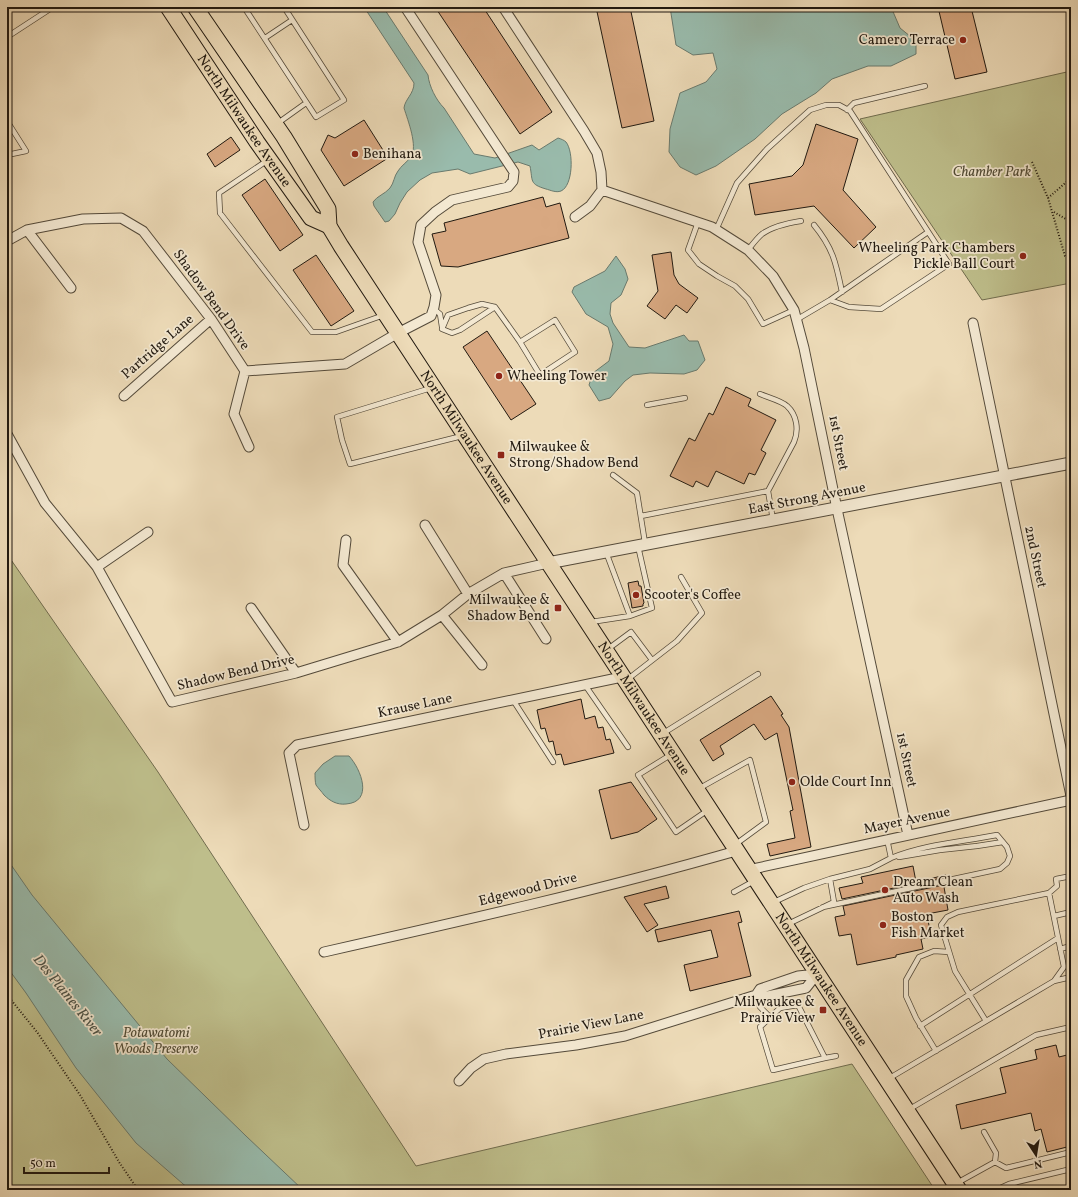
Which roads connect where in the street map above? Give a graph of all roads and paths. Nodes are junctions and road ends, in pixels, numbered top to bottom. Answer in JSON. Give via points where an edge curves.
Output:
{"nodes":[{"id":1,"x":36,"y":7,"type":"edge"},
{"id":2,"x":53,"y":7,"type":"edge"},
{"id":3,"x":168,"y":7,"type":"edge"},
{"id":4,"x":195,"y":7,"type":"edge"},
{"id":5,"x":244,"y":7,"type":"edge"},
{"id":6,"x":284,"y":7,"type":"edge"},
{"id":7,"x":405,"y":7,"type":"edge"},
{"id":8,"x":503,"y":7,"type":"edge"},
{"id":9,"x":47,"y":11,"type":"junction"},
{"id":10,"x":292,"y":20,"type":"junction"},
{"id":11,"x":7,"y":37,"type":"edge"},
{"id":12,"x":264,"y":38,"type":"junction"},
{"id":13,"x":925,"y":86,"type":"dead end"},
{"id":14,"x":306,"y":103,"type":"junction"},
{"id":15,"x":847,"y":110,"type":"junction"},
{"id":16,"x":7,"y":121,"type":"edge"},
{"id":17,"x":276,"y":124,"type":"junction"},
{"id":18,"x":7,"y":155,"type":"edge"},
{"id":19,"x":269,"y":159,"type":"junction"},
{"id":20,"x":1032,"y":162,"type":"dead end"},
{"id":21,"x":1071,"y":178,"type":"edge"},
{"id":22,"x":602,"y":190,"type":"junction"},
{"id":23,"x":1048,"y":198,"type":"junction"},
{"id":24,"x":1053,"y":212,"type":"junction"},
{"id":25,"x":575,"y":217,"type":"dead end"},
{"id":26,"x":801,"y":221,"type":"dead end"},
{"id":27,"x":698,"y":222,"type":"junction"},
{"id":28,"x":1071,"y":222,"type":"edge"},
{"id":29,"x":814,"y":225,"type":"dead end"},
{"id":30,"x":329,"y":226,"type":"junction"},
{"id":31,"x":27,"y":230,"type":"junction"},
{"id":32,"x":716,"y":230,"type":"junction"},
{"id":33,"x":928,"y":232,"type":"junction"},
{"id":34,"x":7,"y":240,"type":"edge"},
{"id":35,"x":748,"y":250,"type":"junction"},
{"id":36,"x":1071,"y":260,"type":"edge"},
{"id":37,"x":70,"y":288,"type":"dead end"},
{"id":38,"x":842,"y":292,"type":"junction"},
{"id":39,"x":830,"y":300,"type":"junction"},
{"id":40,"x":495,"y":307,"type":"junction"},
{"id":41,"x":434,"y":309,"type":"junction"},
{"id":42,"x":794,"y":310,"type":"junction"},
{"id":43,"x":386,"y":314,"type":"junction"},
{"id":44,"x":211,"y":319,"type":"junction"},
{"id":45,"x":796,"y":320,"type":"junction"},
{"id":46,"x":973,"y":323,"type":"dead end"},
{"id":47,"x":442,"y":329,"type":"junction"},
{"id":48,"x":398,"y":333,"type":"junction"},
{"id":49,"x":520,"y":342,"type":"junction"},
{"id":50,"x":245,"y":371,"type":"junction"},
{"id":51,"x":433,"y":387,"type":"junction"},
{"id":52,"x":760,"y":394,"type":"dead end"},
{"id":53,"x":124,"y":396,"type":"dead end"},
{"id":54,"x":685,"y":398,"type":"dead end"},
{"id":55,"x":647,"y":404,"type":"dead end"},
{"id":56,"x":7,"y":434,"type":"edge"},
{"id":57,"x":464,"y":436,"type":"junction"},
{"id":58,"x":249,"y":447,"type":"dead end"},
{"id":59,"x":1071,"y":463,"type":"edge"},
{"id":60,"x":613,"y":475,"type":"dead end"},
{"id":61,"x":1004,"y":476,"type":"junction"},
{"id":62,"x":768,"y":491,"type":"junction"},
{"id":63,"x":837,"y":509,"type":"junction"},
{"id":64,"x":641,"y":516,"type":"junction"},
{"id":65,"x":773,"y":520,"type":"junction"},
{"id":66,"x":425,"y":525,"type":"dead end"},
{"id":67,"x":148,"y":532,"type":"dead end"},
{"id":68,"x":346,"y":540,"type":"dead end"},
{"id":69,"x":642,"y":545,"type":"junction"},
{"id":70,"x":606,"y":552,"type":"junction"},
{"id":71,"x":548,"y":563,"type":"junction"},
{"id":72,"x":97,"y":567,"type":"junction"},
{"id":73,"x":504,"y":573,"type":"junction"},
{"id":74,"x":681,"y":577,"type":"dead end"},
{"id":75,"x":468,"y":594,"type":"junction"},
{"id":76,"x":251,"y":608,"type":"dead end"},
{"id":77,"x":442,"y":615,"type":"junction"},
{"id":78,"x":630,"y":616,"type":"junction"},
{"id":79,"x":587,"y":623,"type":"junction"},
{"id":80,"x":546,"y":639,"type":"dead end"},
{"id":81,"x":398,"y":642,"type":"junction"},
{"id":82,"x":605,"y":651,"type":"junction"},
{"id":83,"x":652,"y":660,"type":"junction"},
{"id":84,"x":482,"y":665,"type":"dead end"},
{"id":85,"x":296,"y":673,"type":"junction"},
{"id":86,"x":758,"y":674,"type":"dead end"},
{"id":87,"x":624,"y":679,"type":"junction"},
{"id":88,"x":585,"y":684,"type":"junction"},
{"id":89,"x":513,"y":700,"type":"junction"},
{"id":90,"x":661,"y":735,"type":"junction"},
{"id":91,"x":628,"y":747,"type":"dead end"},
{"id":92,"x":673,"y":753,"type":"junction"},
{"id":93,"x":553,"y":762,"type":"dead end"},
{"id":94,"x":697,"y":790,"type":"junction"},
{"id":95,"x":1071,"y":796,"type":"edge"},
{"id":96,"x":1071,"y":800,"type":"edge"},
{"id":97,"x":709,"y":809,"type":"junction"},
{"id":98,"x":304,"y":825,"type":"dead end"},
{"id":99,"x":908,"y":835,"type":"junction"},
{"id":100,"x":887,"y":840,"type":"junction"},
{"id":101,"x":1003,"y":842,"type":"junction"},
{"id":102,"x":735,"y":849,"type":"junction"},
{"id":103,"x":891,"y":858,"type":"junction"},
{"id":104,"x":752,"y":875,"type":"junction"},
{"id":105,"x":1071,"y":876,"type":"edge"},
{"id":106,"x":830,"y":879,"type":"junction"},
{"id":107,"x":734,"y":892,"type":"dead end"},
{"id":108,"x":1049,"y":893,"type":"junction"},
{"id":109,"x":771,"y":904,"type":"junction"},
{"id":110,"x":823,"y":907,"type":"junction"},
{"id":111,"x":1071,"y":912,"type":"edge"},
{"id":112,"x":1054,"y":916,"type":"junction"},
{"id":113,"x":785,"y":925,"type":"junction"},
{"id":114,"x":1058,"y":938,"type":"junction"},
{"id":115,"x":1071,"y":946,"type":"edge"},
{"id":116,"x":1060,"y":948,"type":"junction"},
{"id":117,"x":324,"y":952,"type":"dead end"},
{"id":118,"x":949,"y":952,"type":"junction"},
{"id":119,"x":818,"y":974,"type":"junction"},
{"id":120,"x":1071,"y":977,"type":"edge"},
{"id":121,"x":1054,"y":980,"type":"junction"},
{"id":122,"x":756,"y":995,"type":"junction"},
{"id":123,"x":970,"y":995,"type":"junction"},
{"id":124,"x":7,"y":996,"type":"edge"},
{"id":125,"x":770,"y":1017,"type":"junction"},
{"id":126,"x":986,"y":1021,"type":"junction"},
{"id":127,"x":920,"y":1026,"type":"junction"},
{"id":128,"x":1071,"y":1027,"type":"edge"},
{"id":129,"x":936,"y":1051,"type":"junction"},
{"id":130,"x":836,"y":1056,"type":"dead end"},
{"id":131,"x":825,"y":1058,"type":"junction"},
{"id":132,"x":887,"y":1080,"type":"junction"},
{"id":133,"x":459,"y":1081,"type":"dead end"},
{"id":134,"x":907,"y":1111,"type":"junction"},
{"id":135,"x":984,"y":1132,"type":"dead end"},
{"id":136,"x":1071,"y":1152,"type":"edge"},
{"id":137,"x":995,"y":1162,"type":"junction"},
{"id":138,"x":1071,"y":1169,"type":"edge"},
{"id":139,"x":957,"y":1187,"type":"edge"},
{"id":140,"x":138,"y":1190,"type":"edge"},
{"id":141,"x":996,"y":1190,"type":"edge"}],
"edges":[{"from":1,"to":9,"type":"lane"},
{"from":2,"to":9,"type":"lane"},
{"from":3,"to":19,"type":"main road","name":"North Milwaukee Avenue"},
{"from":4,"to":17,"type":"main road","name":"North Milwaukee Avenue"},
{"from":5,"to":12,"type":"lane"},
{"from":6,"to":10,"type":"lane"},
{"from":7,"to":41,"type":"street","via":[[514,172],[513,181],[508,187],[452,200],[421,225],[418,242],[436,295]]},
{"from":8,"to":22,"type":"street","via":[[597,152]]},
{"from":9,"to":11,"type":"lane"},
{"from":10,"to":12,"type":"lane"},
{"from":10,"to":14,"type":"lane","via":[[344,100],[316,117]]},
{"from":12,"to":14,"type":"lane"},
{"from":13,"to":15,"type":"lane","via":[[854,103]]},
{"from":14,"to":17,"type":"lane"},
{"from":15,"to":32,"type":"lane","via":[[839,105],[826,105],[810,110],[767,148],[737,183]]},
{"from":15,"to":33,"type":"lane"},
{"from":16,"to":18,"type":"lane","via":[[26,150]]},
{"from":17,"to":30,"type":"main road","name":"North Milwaukee Avenue","via":[[328,209]]},
{"from":19,"to":30,"type":"main road","name":"North Milwaukee Avenue","via":[[311,218]]},
{"from":19,"to":43,"type":"lane","via":[[219,193],[220,213],[312,332],[336,332]]},
{"from":20,"to":23,"type":"path"},
{"from":21,"to":23,"type":"path"},
{"from":22,"to":25,"type":"street","via":[[590,206]]},
{"from":22,"to":27,"type":"street","name":"1st Street"},
{"from":23,"to":24,"type":"path"},
{"from":24,"to":28,"type":"path"},
{"from":24,"to":36,"type":"path","via":[[1065,256]]},
{"from":26,"to":35,"type":"lane","via":[[788,223],[761,234]]},
{"from":27,"to":32,"type":"street","name":"1st Street"},
{"from":27,"to":42,"type":"lane","via":[[688,250],[699,264],[735,286],[748,300],[763,324]]},
{"from":29,"to":38,"type":"lane","via":[[832,252]]},
{"from":30,"to":43,"type":"main road","name":"North Milwaukee Avenue"},
{"from":31,"to":34,"type":"street","name":"Shadow Bend Drive"},
{"from":31,"to":37,"type":"street"},
{"from":31,"to":44,"type":"street","name":"Shadow Bend Drive","via":[[83,219],[121,218],[143,230]]},
{"from":32,"to":35,"type":"street","name":"1st Street"},
{"from":33,"to":38,"type":"lane"},
{"from":33,"to":39,"type":"lane","via":[[949,264],[881,308],[849,307]]},
{"from":35,"to":42,"type":"street","name":"1st Street","via":[[773,276]]},
{"from":38,"to":39,"type":"lane"},
{"from":39,"to":45,"type":"lane"},
{"from":40,"to":47,"type":"lane","via":[[460,330],[452,333]]},
{"from":40,"to":47,"type":"lane","via":[[482,304],[448,315]]},
{"from":40,"to":49,"type":"lane"},
{"from":41,"to":47,"type":"lane","via":[[440,314]]},
{"from":41,"to":48,"type":"street","name":"Shadow Bend Drive","via":[[431,316]]},
{"from":42,"to":45,"type":"street","name":"1st Street"},
{"from":43,"to":48,"type":"main road","name":"North Milwaukee Avenue"},
{"from":44,"to":50,"type":"street","name":"Shadow Bend Drive"},
{"from":44,"to":53,"type":"street","name":"Partridge Lane"},
{"from":45,"to":63,"type":"street","name":"1st Street"},
{"from":46,"to":61,"type":"street","name":"2nd Street"},
{"from":48,"to":50,"type":"street","name":"Shadow Bend Drive","via":[[345,364]]},
{"from":48,"to":51,"type":"main road","name":"North Milwaukee Avenue"},
{"from":49,"to":49,"type":"lane","via":[[555,320],[575,352],[540,375]]},
{"from":50,"to":58,"type":"street","via":[[234,414]]},
{"from":51,"to":57,"type":"main road","name":"North Milwaukee Avenue"},
{"from":51,"to":57,"type":"lane","via":[[337,417],[350,464]]},
{"from":52,"to":62,"type":"lane","via":[[786,405],[797,423],[794,442]]},
{"from":54,"to":55,"type":"lane"},
{"from":56,"to":72,"type":"street","name":"Shadow Bend Drive","via":[[45,503]]},
{"from":57,"to":71,"type":"main road","name":"North Milwaukee Avenue"},
{"from":59,"to":61,"type":"street","name":"East Strong Avenue"},
{"from":60,"to":64,"type":"lane","via":[[637,493]]},
{"from":61,"to":63,"type":"street","name":"East Strong Avenue"},
{"from":61,"to":95,"type":"street","name":"2nd Street"},
{"from":62,"to":64,"type":"lane"},
{"from":62,"to":65,"type":"lane"},
{"from":63,"to":65,"type":"street","name":"East Strong Avenue"},
{"from":63,"to":99,"type":"street","name":"1st Street"},
{"from":64,"to":69,"type":"lane"},
{"from":65,"to":69,"type":"street","name":"East Strong Avenue"},
{"from":66,"to":75,"type":"street"},
{"from":67,"to":72,"type":"street"},
{"from":68,"to":81,"type":"street","via":[[343,566]]},
{"from":69,"to":70,"type":"street","name":"East Strong Avenue"},
{"from":69,"to":78,"type":"lane","via":[[652,608]]},
{"from":70,"to":71,"type":"street","name":"East Strong Avenue"},
{"from":70,"to":78,"type":"lane"},
{"from":71,"to":73,"type":"street","name":"Shadow Bend Drive"},
{"from":71,"to":79,"type":"main road","name":"North Milwaukee Avenue"},
{"from":72,"to":85,"type":"street","name":"Shadow Bend Drive","via":[[172,702]]},
{"from":73,"to":75,"type":"street","name":"Shadow Bend Drive"},
{"from":73,"to":80,"type":"street"},
{"from":74,"to":83,"type":"lane","via":[[702,613],[677,641]]},
{"from":75,"to":77,"type":"street","name":"Shadow Bend Drive"},
{"from":76,"to":85,"type":"street"},
{"from":77,"to":81,"type":"street","name":"Shadow Bend Drive"},
{"from":77,"to":84,"type":"street"},
{"from":78,"to":79,"type":"lane"},
{"from":79,"to":82,"type":"main road","name":"North Milwaukee Avenue"},
{"from":81,"to":85,"type":"street","name":"Shadow Bend Drive"},
{"from":82,"to":83,"type":"lane","via":[[631,632]]},
{"from":82,"to":87,"type":"main road","name":"North Milwaukee Avenue"},
{"from":83,"to":87,"type":"lane"},
{"from":86,"to":90,"type":"lane"},
{"from":87,"to":88,"type":"street","name":"Krause Lane"},
{"from":87,"to":90,"type":"main road","name":"North Milwaukee Avenue"},
{"from":88,"to":89,"type":"street","name":"Krause Lane"},
{"from":88,"to":91,"type":"lane"},
{"from":89,"to":93,"type":"lane"},
{"from":89,"to":98,"type":"street","name":"Krause Lane","via":[[297,745],[289,753]]},
{"from":90,"to":92,"type":"main road","name":"North Milwaukee Avenue"},
{"from":92,"to":94,"type":"main road","name":"North Milwaukee Avenue"},
{"from":92,"to":97,"type":"lane","via":[[638,775],[676,832]]},
{"from":94,"to":97,"type":"main road","name":"North Milwaukee Avenue"},
{"from":94,"to":102,"type":"lane","via":[[750,760],[766,822]]},
{"from":96,"to":99,"type":"street","name":"Mayer Avenue"},
{"from":97,"to":102,"type":"main road","name":"North Milwaukee Avenue"},
{"from":99,"to":100,"type":"street","name":"Mayer Avenue"},
{"from":100,"to":103,"type":"lane"},
{"from":100,"to":104,"type":"street","name":"Mayer Avenue"},
{"from":101,"to":103,"type":"lane"},
{"from":101,"to":103,"type":"lane","via":[[997,835],[907,851]]},
{"from":101,"to":110,"type":"lane","via":[[1010,856],[1000,869]]},
{"from":102,"to":104,"type":"main road","name":"North Milwaukee Avenue"},
{"from":102,"to":117,"type":"street","name":"Edgewood Drive","via":[[687,865],[514,909]]},
{"from":103,"to":106,"type":"lane","via":[[870,869]]},
{"from":104,"to":107,"type":"lane"},
{"from":104,"to":109,"type":"main road","name":"North Milwaukee Avenue"},
{"from":105,"to":108,"type":"lane","via":[[1056,879],[1057,886]]},
{"from":106,"to":109,"type":"lane"},
{"from":106,"to":110,"type":"lane","via":[[834,902]]},
{"from":108,"to":112,"type":"lane"},
{"from":108,"to":118,"type":"lane","via":[[958,912],[947,917],[941,925]]},
{"from":109,"to":113,"type":"main road","name":"North Milwaukee Avenue"},
{"from":110,"to":113,"type":"lane"},
{"from":111,"to":112,"type":"lane"},
{"from":112,"to":114,"type":"lane"},
{"from":113,"to":119,"type":"main road","name":"North Milwaukee Avenue"},
{"from":114,"to":116,"type":"lane"},
{"from":114,"to":123,"type":"lane"},
{"from":115,"to":116,"type":"lane"},
{"from":116,"to":121,"type":"lane","via":[[1064,967]]},
{"from":118,"to":123,"type":"lane","via":[[955,971]]},
{"from":118,"to":127,"type":"lane","via":[[934,951],[919,957],[906,980],[906,996]]},
{"from":119,"to":122,"type":"street","name":"Prairie View Lane","via":[[798,976],[760,989]]},
{"from":119,"to":122,"type":"street","name":"Prairie View Lane","via":[[806,988],[762,998]]},
{"from":119,"to":132,"type":"main road","name":"North Milwaukee Avenue"},
{"from":120,"to":121,"type":"lane"},
{"from":121,"to":126,"type":"lane"},
{"from":122,"to":125,"type":"lane","via":[[760,1007]]},
{"from":122,"to":133,"type":"street","name":"Prairie View Lane","via":[[625,1036],[484,1059]]},
{"from":123,"to":126,"type":"lane"},
{"from":123,"to":127,"type":"lane"},
{"from":124,"to":140,"type":"path","via":[[37,1032],[76,1089]]},
{"from":125,"to":131,"type":"lane","via":[[780,1008],[798,1005]]},
{"from":125,"to":131,"type":"lane","via":[[760,1027],[773,1070]]},
{"from":126,"to":129,"type":"lane"},
{"from":127,"to":129,"type":"lane"},
{"from":128,"to":134,"type":"lane","via":[[1036,1036]]},
{"from":129,"to":132,"type":"lane"},
{"from":130,"to":131,"type":"lane"},
{"from":132,"to":134,"type":"main road","name":"North Milwaukee Avenue"},
{"from":134,"to":139,"type":"main road","name":"North Milwaukee Avenue"},
{"from":135,"to":137,"type":"lane","via":[[996,1153]]},
{"from":136,"to":137,"type":"lane","via":[[1006,1168]]},
{"from":137,"to":139,"type":"lane"},
{"from":138,"to":141,"type":"lane","via":[[1009,1184]]}]}
